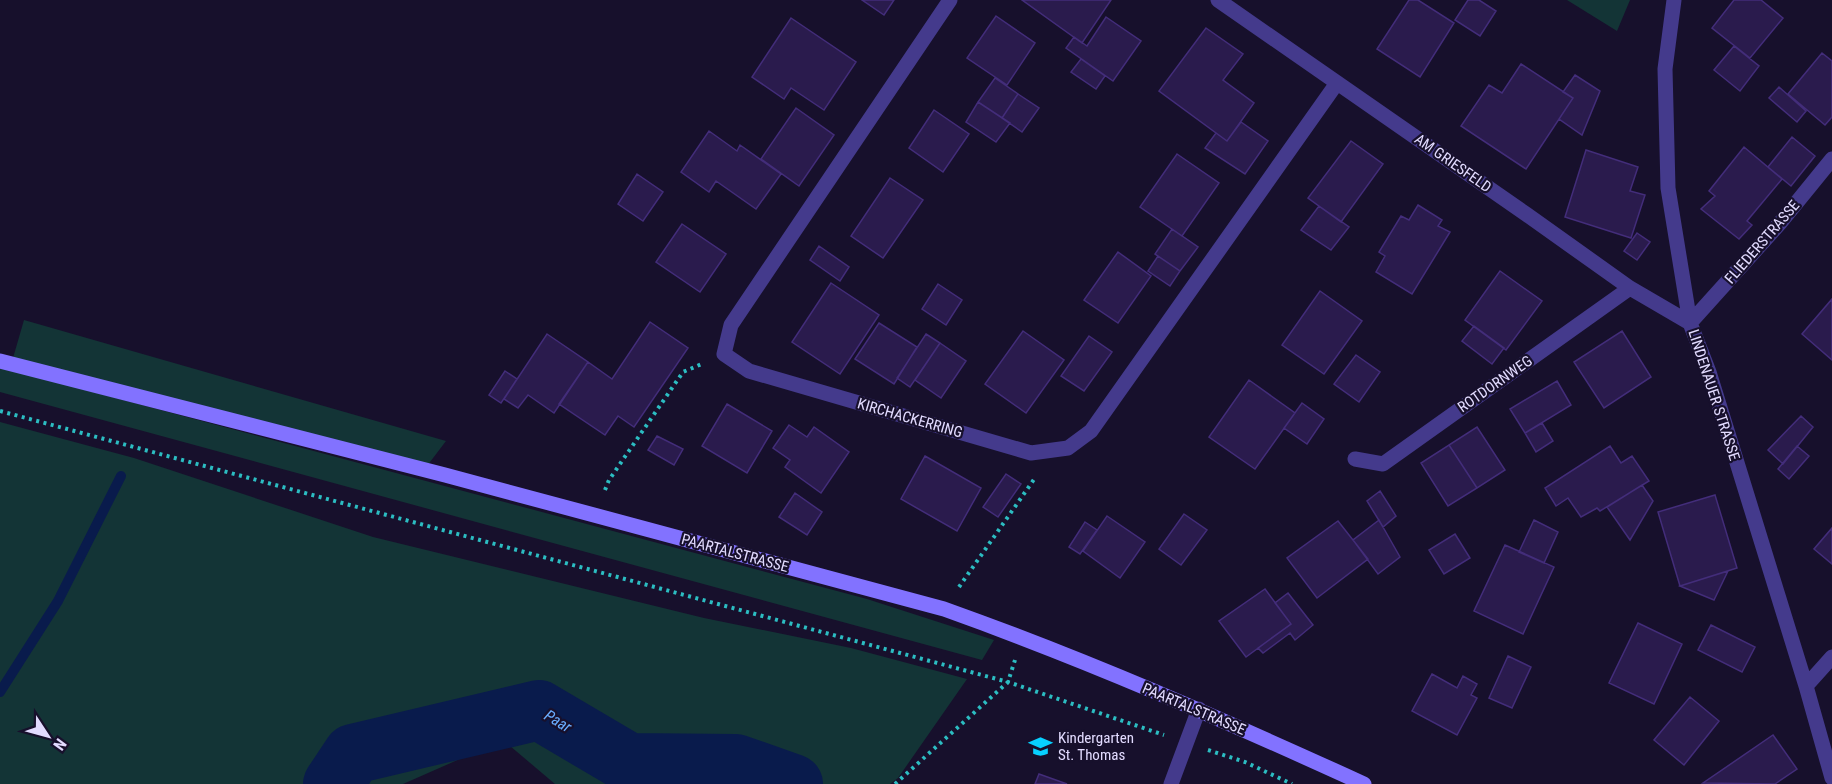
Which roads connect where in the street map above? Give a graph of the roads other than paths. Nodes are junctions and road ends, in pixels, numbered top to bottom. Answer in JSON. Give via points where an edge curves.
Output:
{"nodes":[{"id":1,"x":950,"y":0,"type":"edge"},
{"id":2,"x":1218,"y":0,"type":"edge"},
{"id":3,"x":1674,"y":0,"type":"edge"},
{"id":4,"x":1337,"y":82,"type":"junction"},
{"id":5,"x":1832,"y":159,"type":"edge"},
{"id":6,"x":1630,"y":288,"type":"junction"},
{"id":7,"x":1690,"y":323,"type":"junction"},
{"id":8,"x":0,"y":361,"type":"edge"},
{"id":9,"x":1354,"y":459,"type":"dead end"},
{"id":10,"x":1832,"y":657,"type":"edge"},
{"id":11,"x":1806,"y":686,"type":"junction"},
{"id":12,"x":1199,"y":709,"type":"junction"},
{"id":13,"x":1832,"y":778,"type":"edge"},
{"id":14,"x":1171,"y":784,"type":"edge"},
{"id":15,"x":1364,"y":784,"type":"edge"}],
"edges":[{"from":1,"to":4,"type":"street","name":"KIRCHACKERRING","via":[[731,325],[724,354],[749,371],[1031,453],[1068,448],[1091,431]]},
{"from":2,"to":4,"type":"street","name":"AM GRIESFELD"},
{"from":3,"to":7,"type":"street","name":"LINDENAUER STRASSE","via":[[1665,69],[1668,188]]},
{"from":4,"to":6,"type":"street","name":"AM GRIESFELD"},
{"from":5,"to":7,"type":"street","name":"FLIEDERSTRASSE"},
{"from":6,"to":7,"type":"street","name":"AM GRIESFELD"},
{"from":6,"to":9,"type":"street","name":"ROTDORNWEG","via":[[1383,464]]},
{"from":7,"to":11,"type":"street","name":"LINDENAUER STRASSE","via":[[1709,372]]},
{"from":8,"to":12,"type":"main road","name":"PAARTALSTRASSE","via":[[944,609]]},
{"from":10,"to":11,"type":"street"},
{"from":11,"to":13,"type":"street","name":"LINDENAUER STRASSE"},
{"from":12,"to":14,"type":"street"},
{"from":12,"to":15,"type":"main road","name":"PAARTALSTRASSE"}]}
